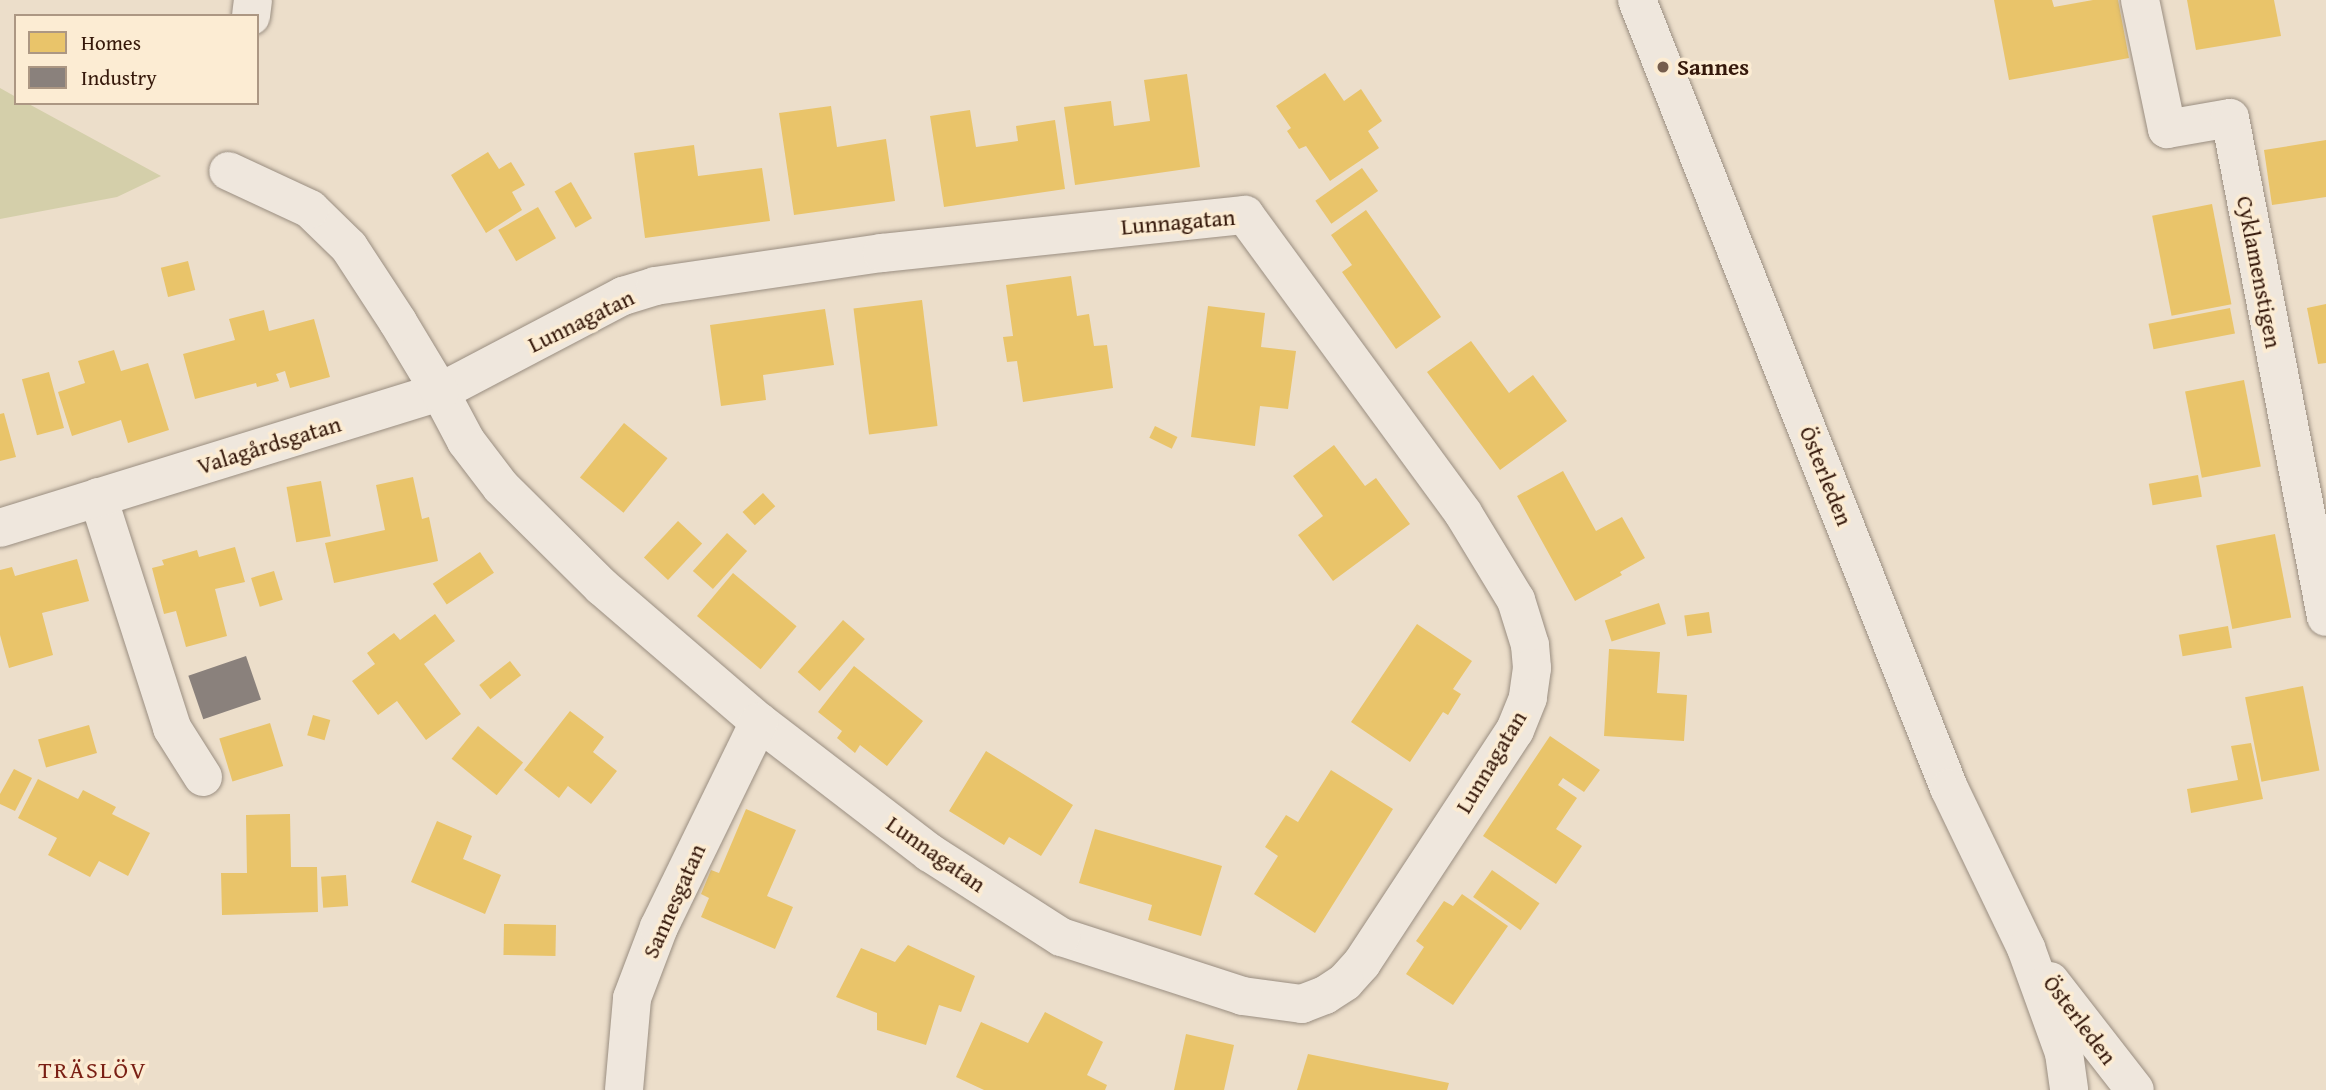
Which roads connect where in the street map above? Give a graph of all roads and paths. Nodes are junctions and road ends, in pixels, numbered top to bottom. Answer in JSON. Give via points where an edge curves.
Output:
{"nodes":[{"id":1,"x":1637,"y":0,"type":"edge"},
{"id":2,"x":2140,"y":0,"type":"edge"},
{"id":3,"x":228,"y":171,"type":"dead end"},
{"id":4,"x":440,"y":392,"type":"junction"},
{"id":5,"x":97,"y":497,"type":"junction"},
{"id":6,"x":0,"y":528,"type":"edge"},
{"id":7,"x":2326,"y":617,"type":"edge"},
{"id":8,"x":759,"y":722,"type":"junction"},
{"id":9,"x":203,"y":777,"type":"dead end"},
{"id":10,"x":2026,"y":948,"type":"junction"},
{"id":11,"x":624,"y":1090,"type":"edge"},
{"id":12,"x":2069,"y":1090,"type":"edge"},
{"id":13,"x":2134,"y":1090,"type":"edge"}],
"edges":[{"from":1,"to":10,"type":"street","name":"Österleden","via":[[1949,788]]},
{"from":2,"to":7,"type":"street","name":"Cyklamenstigen","via":[[2167,129],[2230,118]]},
{"from":3,"to":4,"type":"street","name":"Lunnagatan","via":[[310,209],[349,247]]},
{"from":4,"to":5,"type":"street","name":"Valagårdsgatan"},
{"from":4,"to":8,"type":"street","name":"Lunnagatan","via":[[466,441],[501,487],[601,587]]},
{"from":4,"to":8,"type":"street","name":"Lunnagatan","via":[[623,296],[655,286],[882,253],[1245,215],[1463,513],[1525,621],[1532,668],[1528,698],[1515,730],[1362,963],[1345,982],[1302,1003],[1244,996],[1061,937],[930,853]]},
{"from":5,"to":6,"type":"street","name":"Valagårdsgatan"},
{"from":5,"to":9,"type":"street","via":[[172,728]]},
{"from":8,"to":11,"type":"street","name":"Sannesgatan","via":[[659,927],[632,998]]},
{"from":10,"to":12,"type":"street","name":"Österleden","via":[[2064,1053]]},
{"from":10,"to":13,"type":"street","name":"Österleden"}]}
